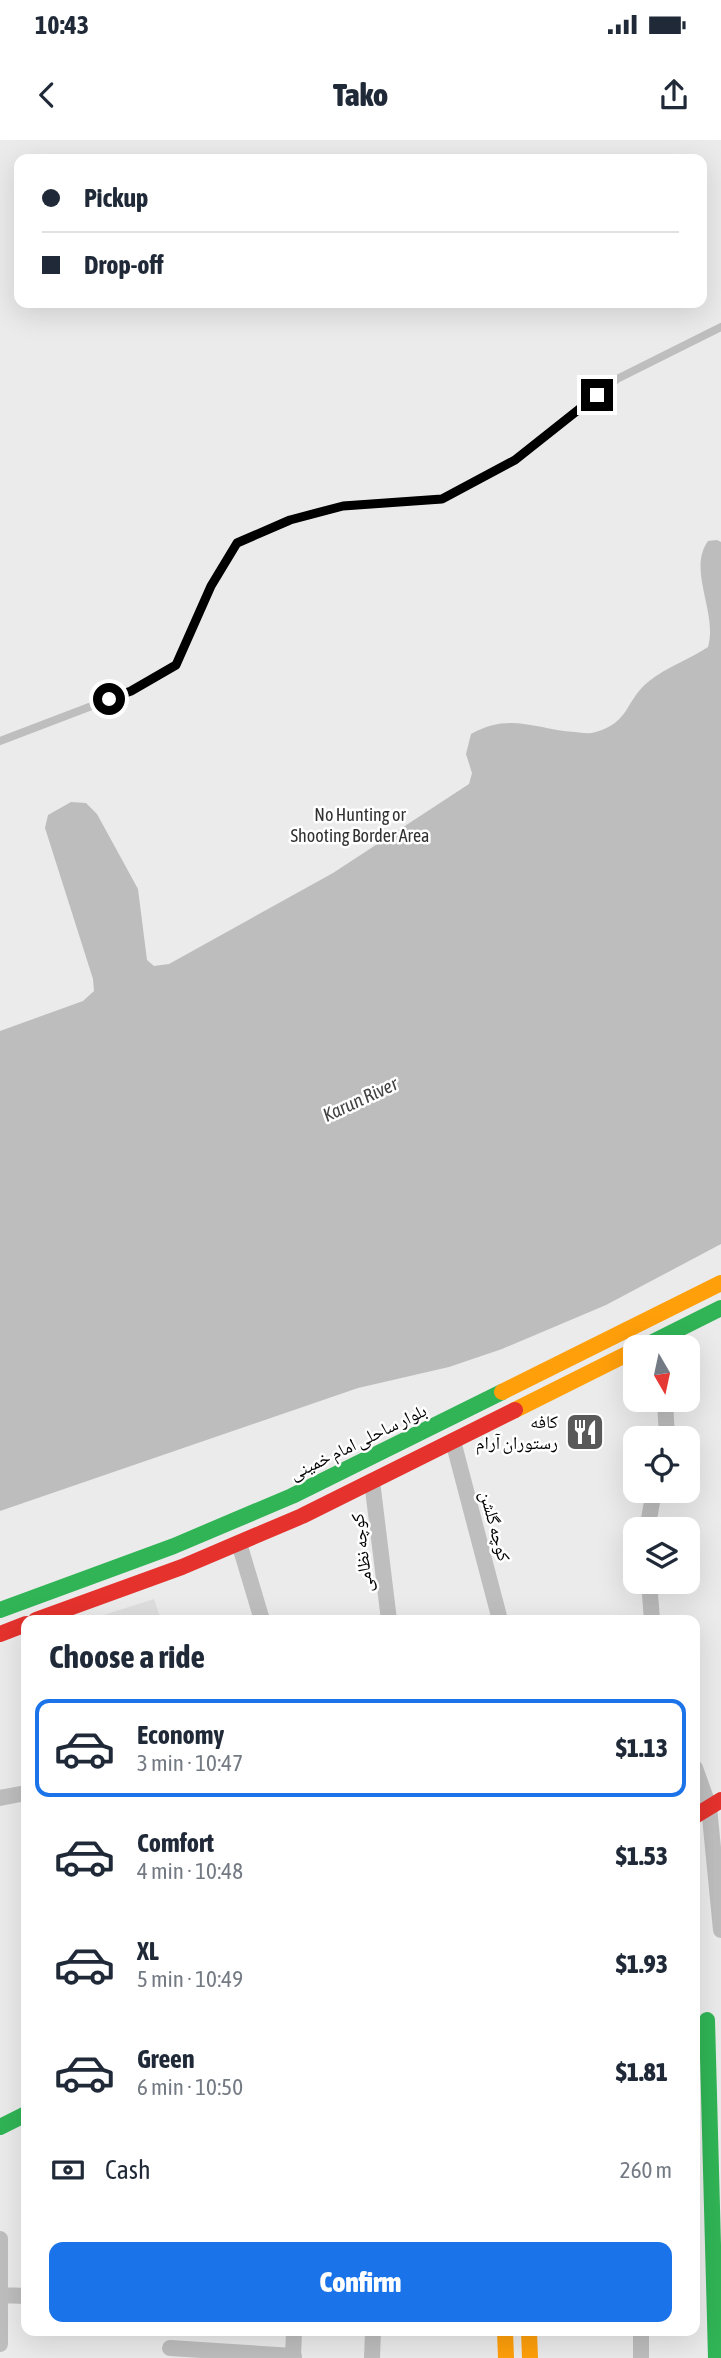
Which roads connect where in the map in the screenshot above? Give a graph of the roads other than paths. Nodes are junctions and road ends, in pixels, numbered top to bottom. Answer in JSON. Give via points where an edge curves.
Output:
{"nodes":[{"id":1,"x":721,"y":327,"type":"edge"},
{"id":2,"x":0,"y":741,"type":"edge"},
{"id":3,"x":721,"y":1283,"type":"edge"},
{"id":4,"x":721,"y":1308,"type":"edge"},
{"id":5,"x":668,"y":1335,"type":"edge"},
{"id":6,"x":623,"y":1357,"type":"edge"},
{"id":7,"x":453,"y":1441,"type":"junction"},
{"id":8,"x":372,"y":1481,"type":"junction"},
{"id":9,"x":239,"y":1543,"type":"junction"},
{"id":10,"x":650,"y":1594,"type":"edge"},
{"id":11,"x":0,"y":1609,"type":"edge"},
{"id":12,"x":49,"y":1615,"type":"edge"},
{"id":13,"x":261,"y":1615,"type":"edge"},
{"id":14,"x":388,"y":1615,"type":"edge"},
{"id":15,"x":499,"y":1615,"type":"edge"},
{"id":16,"x":652,"y":1615,"type":"edge"},
{"id":17,"x":21,"y":1626,"type":"edge"},
{"id":18,"x":0,"y":1633,"type":"edge"},
{"id":19,"x":700,"y":1783,"type":"edge"},
{"id":20,"x":21,"y":1794,"type":"edge"},
{"id":21,"x":0,"y":1798,"type":"edge"},
{"id":22,"x":708,"y":1808,"type":"edge"},
{"id":23,"x":721,"y":1930,"type":"edge"},
{"id":24,"x":708,"y":2020,"type":"edge"},
{"id":25,"x":715,"y":2095,"type":"edge"},
{"id":26,"x":21,"y":2116,"type":"edge"},
{"id":27,"x":0,"y":2127,"type":"edge"},
{"id":28,"x":0,"y":2239,"type":"edge"},
{"id":29,"x":0,"y":2295,"type":"edge"},
{"id":30,"x":21,"y":2296,"type":"edge"},
{"id":31,"x":294,"y":2336,"type":"edge"},
{"id":32,"x":373,"y":2336,"type":"edge"},
{"id":33,"x":505,"y":2336,"type":"edge"},
{"id":34,"x":529,"y":2336,"type":"edge"},
{"id":35,"x":641,"y":2336,"type":"edge"},
{"id":36,"x":0,"y":2344,"type":"edge"},
{"id":37,"x":170,"y":2346,"type":"edge"},
{"id":38,"x":293,"y":2357,"type":"edge"},
{"id":39,"x":372,"y":2358,"type":"edge"},
{"id":40,"x":506,"y":2358,"type":"edge"},
{"id":41,"x":530,"y":2358,"type":"edge"},
{"id":42,"x":641,"y":2358,"type":"edge"},
{"id":43,"x":716,"y":2358,"type":"edge"}],
"edges":[{"from":1,"to":2,"type":"lane","via":[[617,379],[515,460],[442,499],[343,506],[290,520],[237,543],[211,586],[176,665],[131,691]]},
{"from":3,"to":11,"type":"main road","name":"بلوار ساحلی امام خمینی","via":[[292,1496],[174,1546]]},
{"from":4,"to":5,"type":"main road"},
{"from":6,"to":7,"type":"main road"},
{"from":7,"to":8,"type":"main road"},
{"from":7,"to":15,"type":"street","name":"کوچه گلشن"},
{"from":8,"to":9,"type":"main road"},
{"from":8,"to":14,"type":"street","name":"کوچه نظامی"},
{"from":9,"to":12,"type":"main road"},
{"from":9,"to":13,"type":"street"},
{"from":10,"to":16,"type":"street"},
{"from":17,"to":18,"type":"main road"},
{"from":19,"to":22,"type":"street"},
{"from":20,"to":21,"type":"street"},
{"from":22,"to":23,"type":"street"},
{"from":24,"to":25,"type":"main road"},
{"from":25,"to":43,"type":"main road"},
{"from":26,"to":27,"type":"main road"},
{"from":28,"to":29,"type":"street"},
{"from":29,"to":30,"type":"street"},
{"from":29,"to":36,"type":"street"},
{"from":31,"to":38,"type":"street"},
{"from":32,"to":39,"type":"street"},
{"from":33,"to":40,"type":"main road"},
{"from":34,"to":41,"type":"main road"},
{"from":35,"to":42,"type":"street"},
{"from":37,"to":38,"type":"street"}]}
